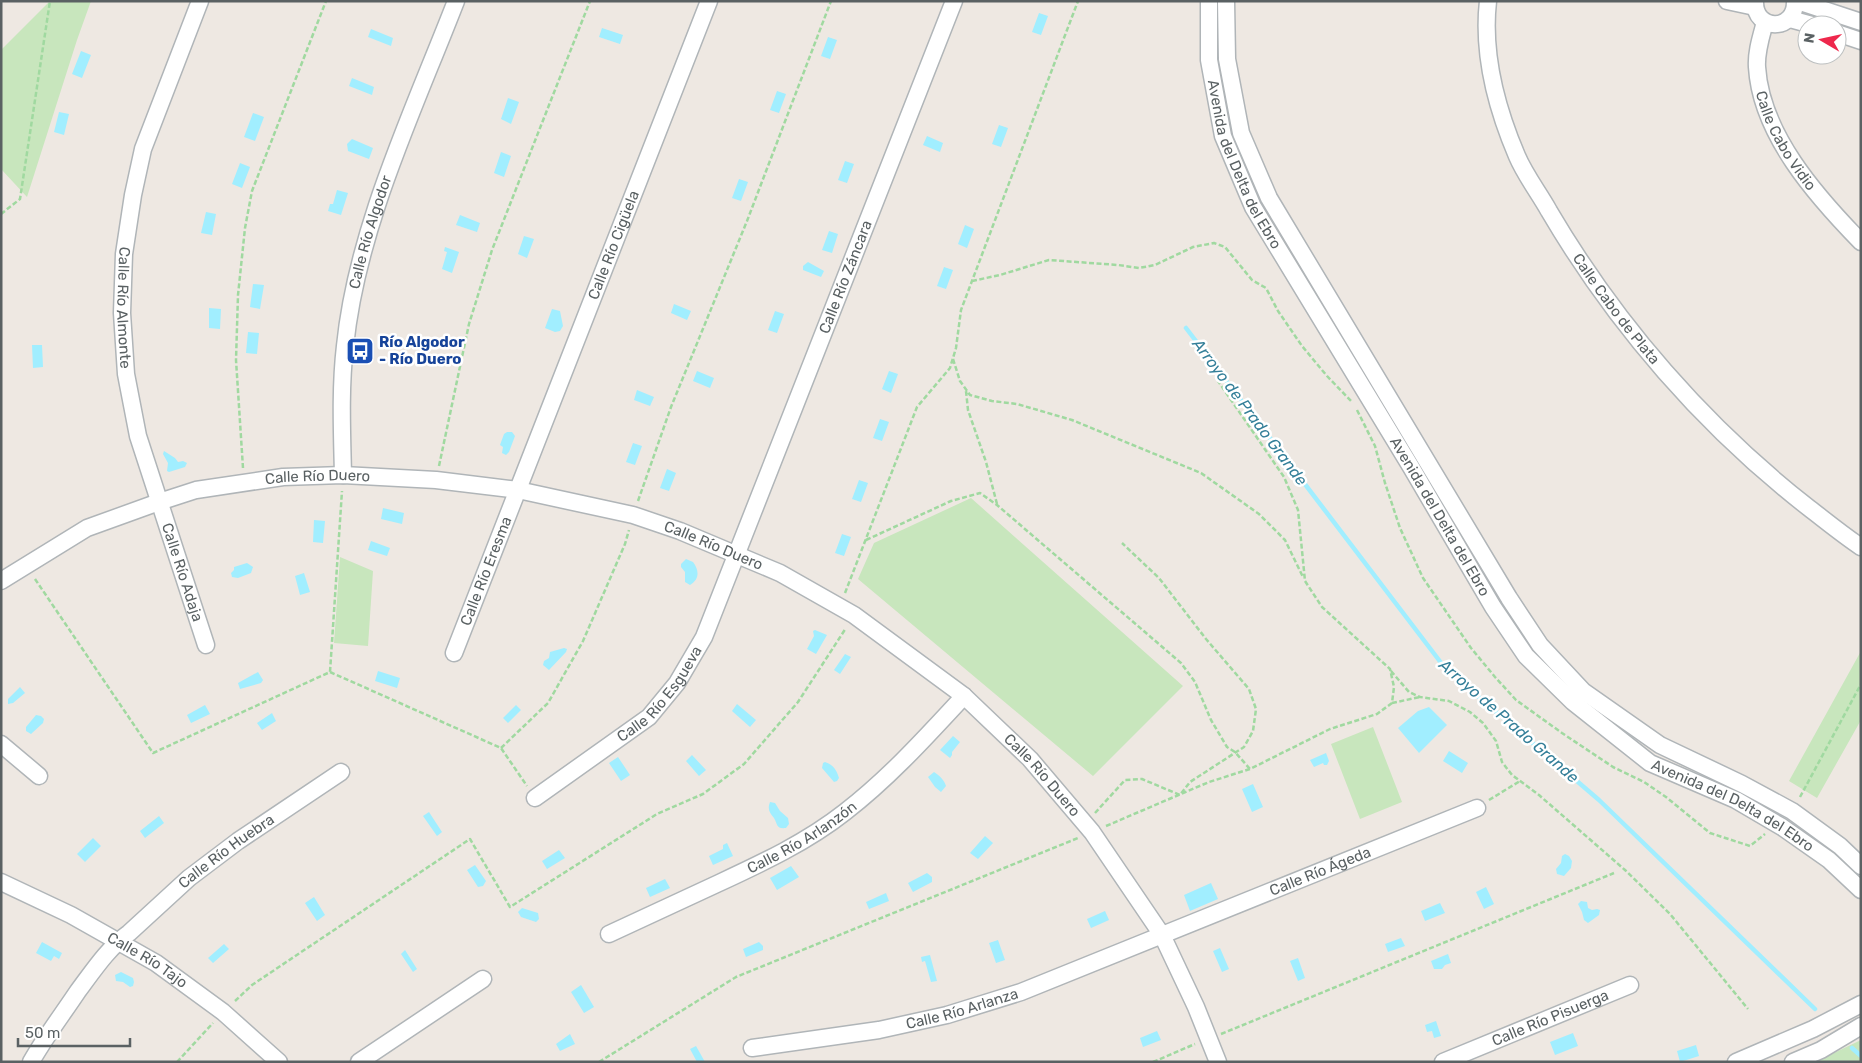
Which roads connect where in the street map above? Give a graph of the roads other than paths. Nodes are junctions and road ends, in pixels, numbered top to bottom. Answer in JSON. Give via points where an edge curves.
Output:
{"nodes":[{"id":1,"x":200,"y":1,"type":"edge"},
{"id":2,"x":456,"y":1,"type":"edge"},
{"id":3,"x":709,"y":1,"type":"edge"},
{"id":4,"x":954,"y":1,"type":"edge"},
{"id":5,"x":1208,"y":1,"type":"edge"},
{"id":6,"x":1226,"y":1,"type":"edge"},
{"id":7,"x":1488,"y":1,"type":"edge"},
{"id":8,"x":1727,"y":1,"type":"edge"},
{"id":9,"x":1796,"y":1,"type":"edge"},
{"id":10,"x":1755,"y":4,"type":"edge"},
{"id":11,"x":1790,"y":19,"type":"junction"},
{"id":12,"x":1797,"y":21,"type":"edge"},
{"id":13,"x":1765,"y":22,"type":"junction"},
{"id":14,"x":1861,"y":22,"type":"edge"},
{"id":15,"x":1847,"y":36,"type":"edge"},
{"id":16,"x":1861,"y":41,"type":"edge"},
{"id":17,"x":1861,"y":242,"type":"edge"},
{"id":18,"x":343,"y":475,"type":"junction"},
{"id":19,"x":518,"y":490,"type":"junction"},
{"id":20,"x":159,"y":502,"type":"junction"},
{"id":21,"x":1861,"y":547,"type":"edge"},
{"id":22,"x":736,"y":554,"type":"junction"},
{"id":23,"x":1,"y":581,"type":"edge"},
{"id":24,"x":206,"y":645,"type":"dead end"},
{"id":25,"x":454,"y":653,"type":"dead end"},
{"id":26,"x":964,"y":696,"type":"junction"},
{"id":27,"x":1,"y":744,"type":"edge"},
{"id":28,"x":341,"y":772,"type":"dead end"},
{"id":29,"x":39,"y":776,"type":"dead end"},
{"id":30,"x":535,"y":798,"type":"road end"},
{"id":31,"x":1477,"y":808,"type":"road end"},
{"id":32,"x":1861,"y":866,"type":"edge"},
{"id":33,"x":1,"y":882,"type":"edge"},
{"id":34,"x":1861,"y":890,"type":"edge"},
{"id":35,"x":609,"y":934,"type":"dead end"},
{"id":36,"x":1162,"y":936,"type":"junction"},
{"id":37,"x":118,"y":941,"type":"junction"},
{"id":38,"x":483,"y":979,"type":"dead end"},
{"id":39,"x":1630,"y":985,"type":"dead end"},
{"id":40,"x":1861,"y":1004,"type":"edge"},
{"id":41,"x":1861,"y":1026,"type":"edge"},
{"id":42,"x":752,"y":1048,"type":"dead end"},
{"id":43,"x":30,"y":1062,"type":"edge"},
{"id":44,"x":278,"y":1062,"type":"edge"},
{"id":45,"x":359,"y":1062,"type":"edge"},
{"id":46,"x":1218,"y":1062,"type":"edge"},
{"id":47,"x":1443,"y":1062,"type":"edge"},
{"id":48,"x":1736,"y":1062,"type":"edge"},
{"id":49,"x":1793,"y":1062,"type":"edge"}],
"edges":[{"from":1,"to":20,"type":"street","name":"Calle Río Almonte","via":[[143,149],[124,254],[122,313],[126,374],[138,436]]},
{"from":2,"to":18,"type":"street","name":"Calle Río Algodor","via":[[365,242],[345,345],[341,396]]},
{"from":3,"to":19,"type":"street","name":"Calle Río Cigüela"},
{"from":4,"to":22,"type":"street","name":"Calle Río Záncara"},
{"from":5,"to":34,"type":"street","name":"Avenida del Delta del Ebro","via":[[1209,60],[1223,136],[1254,207],[1493,607],[1526,656],[1573,702],[1650,763],[1736,800],[1782,827],[1829,860]]},
{"from":6,"to":32,"type":"street","name":"Avenida del Delta del Ebro","via":[[1227,59],[1241,133],[1270,198],[1540,645],[1583,692],[1660,745],[1792,811],[1840,846]]},
{"from":7,"to":21,"type":"street","name":"Calle Cabo de Plata","via":[[1488,65],[1502,115],[1518,157],[1568,244],[1633,334],[1703,414],[1747,457]]},
{"from":8,"to":10,"type":"street"},
{"from":9,"to":11,"type":"street"},
{"from":9,"to":14,"type":"street"},
{"from":10,"to":13,"type":"street","via":[[1758,16]]},
{"from":11,"to":12,"type":"street"},
{"from":11,"to":13,"type":"street","via":[[1778,25]]},
{"from":13,"to":17,"type":"street","name":"Calle Cabo Vidio","via":[[1758,46],[1757,67],[1765,109],[1781,144],[1827,208]]},
{"from":15,"to":16,"type":"street"},
{"from":18,"to":19,"type":"street","name":"Calle Río Duero","via":[[436,480]]},
{"from":18,"to":20,"type":"street","name":"Calle Río Duero","via":[[244,482],[196,490]]},
{"from":19,"to":22,"type":"street","name":"Calle Río Duero","via":[[633,515]]},
{"from":19,"to":25,"type":"street","name":"Calle Río Eresma"},
{"from":20,"to":23,"type":"street","name":"Calle Río Duero","via":[[87,528]]},
{"from":20,"to":24,"type":"street","name":"Calle Río Adaja"},
{"from":22,"to":26,"type":"street","name":"Calle Río Duero","via":[[780,573],[854,615]]},
{"from":22,"to":30,"type":"street","name":"Calle Río Esgueva","via":[[704,637],[677,683],[649,717]]},
{"from":26,"to":35,"type":"street","name":"Calle Río Arlanzón","via":[[914,751],[873,789],[807,838]]},
{"from":26,"to":36,"type":"street","name":"Calle Río Duero","via":[[1030,759],[1089,828]]},
{"from":27,"to":29,"type":"street"},
{"from":28,"to":37,"type":"street","name":"Calle Río Huebra","via":[[189,878]]},
{"from":31,"to":36,"type":"street","name":"Calle Río Ágeda"},
{"from":33,"to":37,"type":"street","name":"Calle Río Tajo","via":[[71,914]]},
{"from":36,"to":42,"type":"street","name":"Calle Río Arlanza","via":[[1021,992],[947,1016],[879,1030]]},
{"from":36,"to":46,"type":"street","name":"Calle Río Duero"},
{"from":37,"to":43,"type":"street","name":"Calle Río Huebra","via":[[54,1024]]},
{"from":37,"to":44,"type":"street","name":"Calle Río Tajo","via":[[156,962],[223,1012]]},
{"from":38,"to":45,"type":"street"},
{"from":39,"to":47,"type":"street","name":"Calle Río Pisuerga"},
{"from":40,"to":48,"type":"street","via":[[1813,1030]]},
{"from":41,"to":49,"type":"street"}]}
